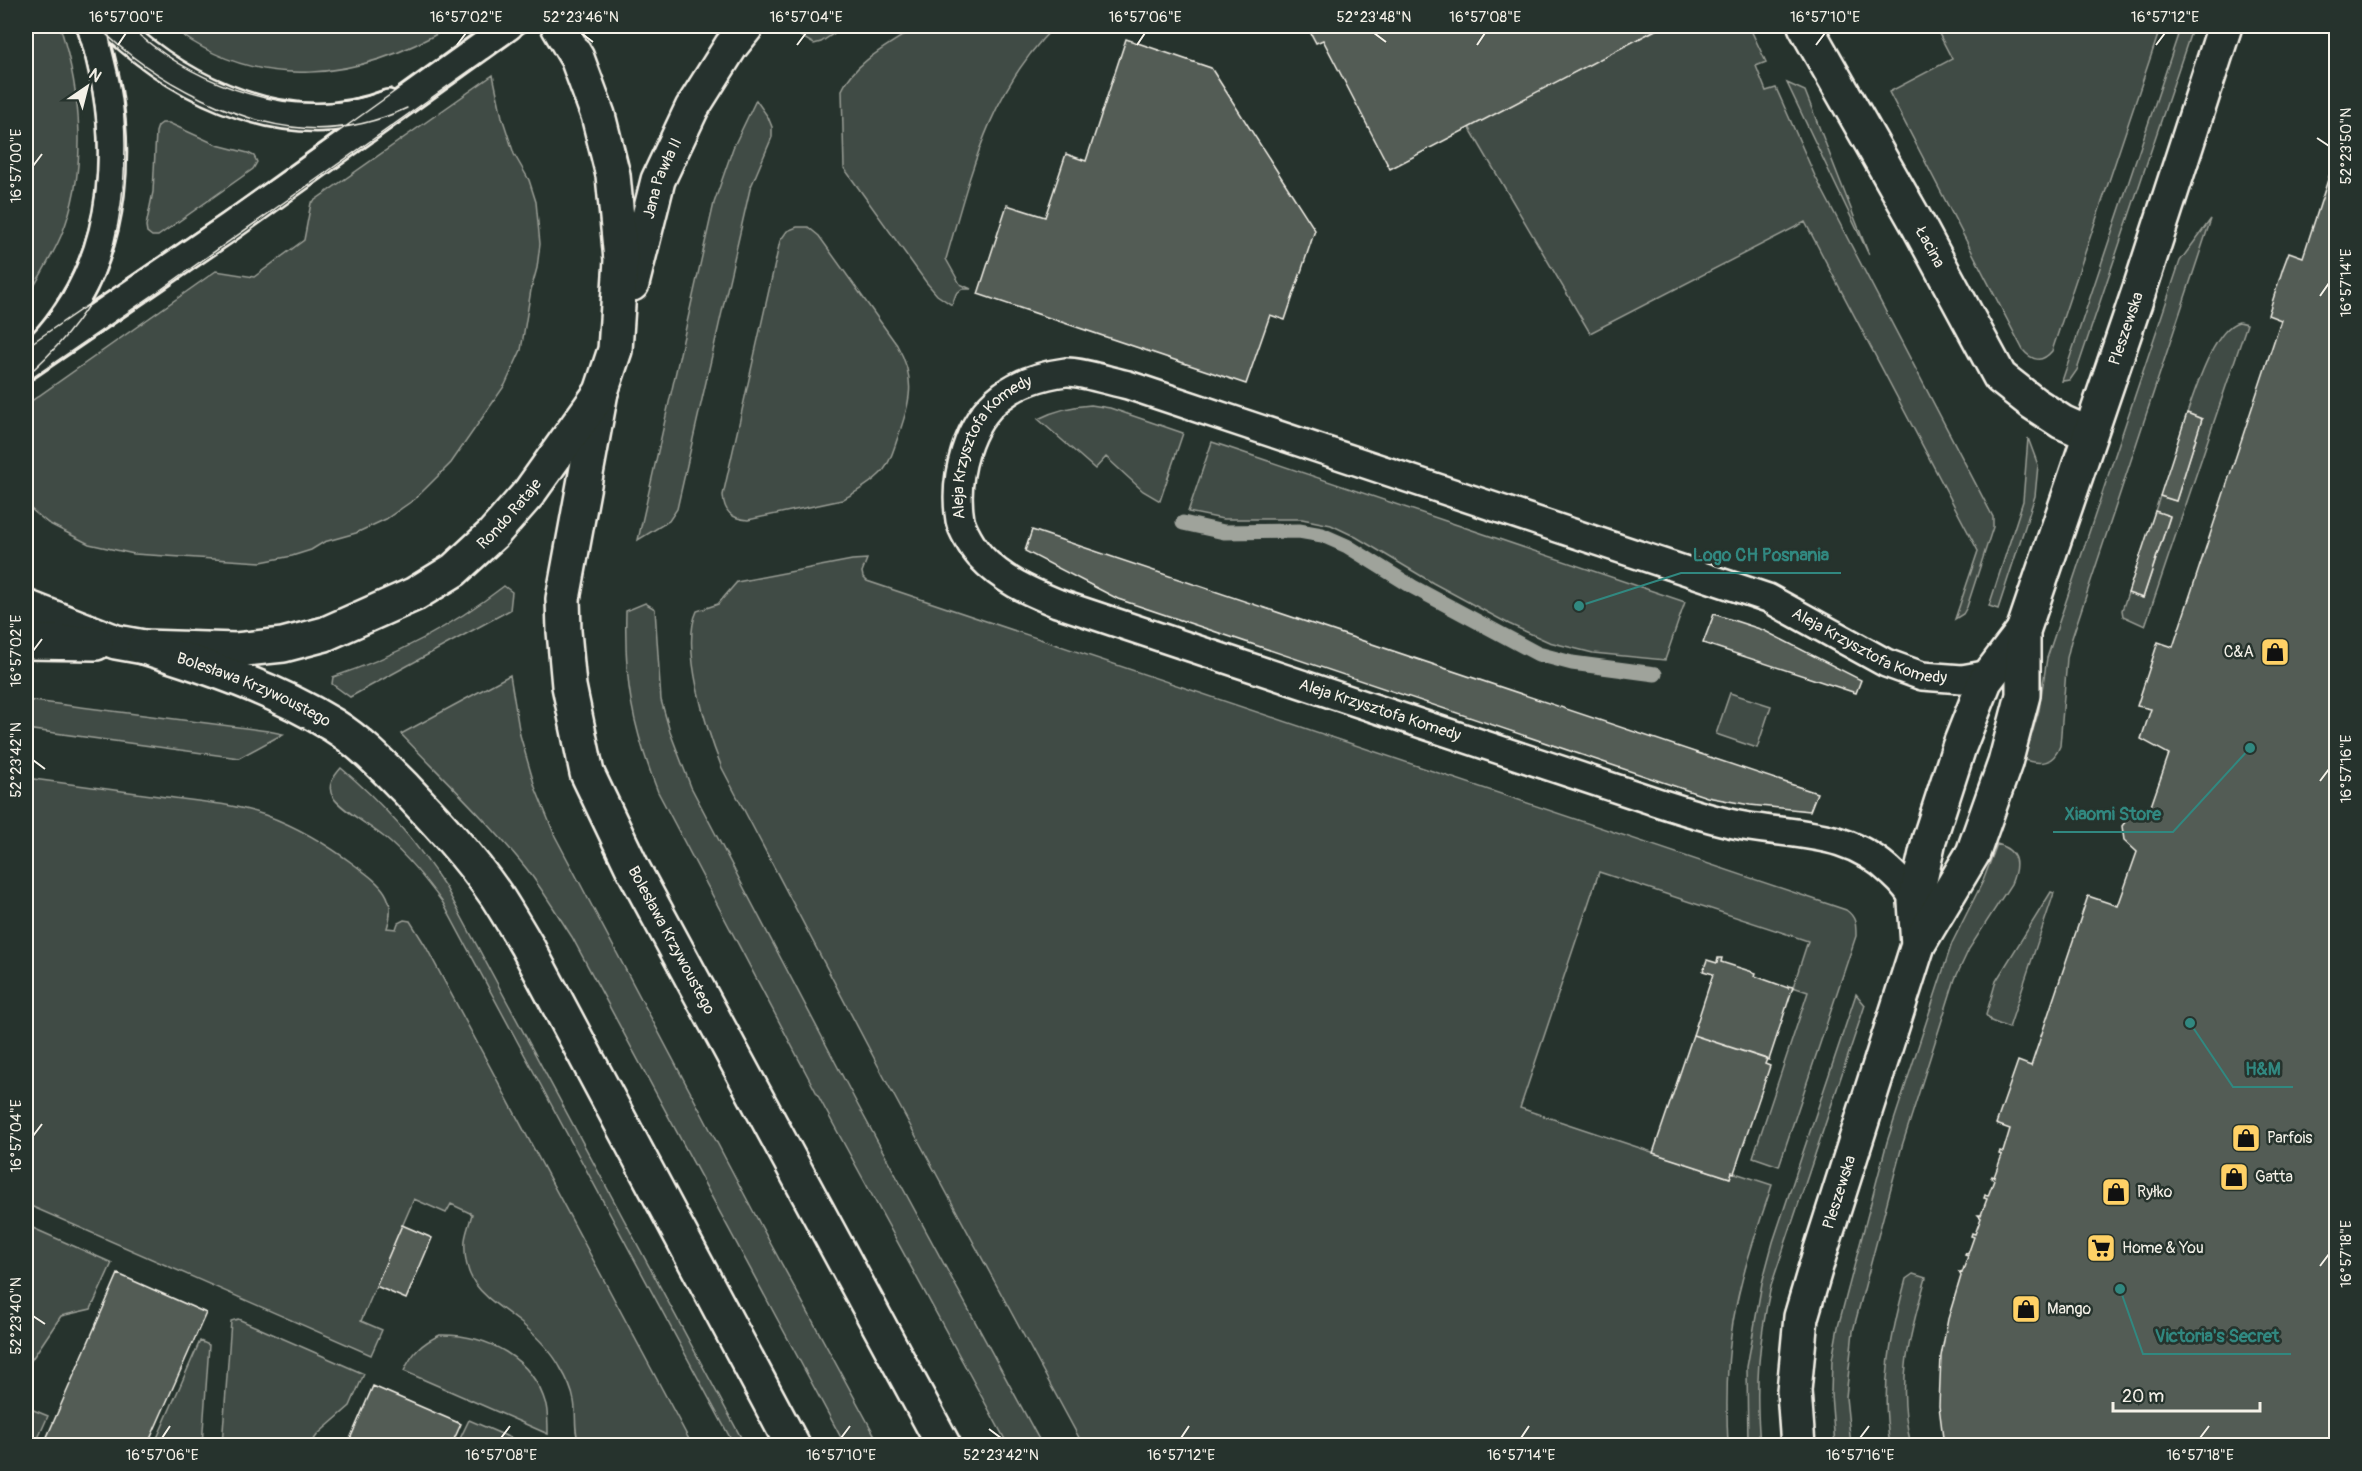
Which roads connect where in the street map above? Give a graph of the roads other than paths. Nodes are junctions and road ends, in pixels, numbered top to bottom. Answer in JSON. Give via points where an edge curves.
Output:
{"nodes":[{"id":1,"x":91,"y":26,"type":"edge"},
{"id":2,"x":114,"y":26,"type":"edge"},
{"id":3,"x":509,"y":26,"type":"edge"},
{"id":4,"x":558,"y":26,"type":"edge"},
{"id":5,"x":747,"y":26,"type":"edge"},
{"id":6,"x":1805,"y":26,"type":"edge"},
{"id":7,"x":2225,"y":26,"type":"edge"},
{"id":8,"x":416,"y":92,"type":"junction"},
{"id":9,"x":615,"y":350,"type":"junction"},
{"id":10,"x":26,"y":360,"type":"edge"},
{"id":11,"x":26,"y":366,"type":"edge"},
{"id":12,"x":601,"y":392,"type":"junction"},
{"id":13,"x":2089,"y":434,"type":"junction"},
{"id":14,"x":26,"y":607,"type":"edge"},
{"id":15,"x":2023,"y":631,"type":"junction"},
{"id":16,"x":26,"y":642,"type":"edge"},
{"id":17,"x":130,"y":644,"type":"junction"},
{"id":18,"x":1990,"y":674,"type":"junction"},
{"id":19,"x":1915,"y":903,"type":"junction"},
{"id":20,"x":1918,"y":945,"type":"junction"},
{"id":21,"x":793,"y":1446,"type":"edge"},
{"id":22,"x":944,"y":1446,"type":"edge"},
{"id":23,"x":1798,"y":1446,"type":"edge"}],
"edges":[{"from":1,"to":10,"type":"lane","via":[[110,96],[114,147],[110,198],[98,248],[83,285],[57,326]]},
{"from":2,"to":8,"type":"lane","via":[[146,54],[183,77],[235,102],[273,114],[317,118],[364,113]]},
{"from":3,"to":8,"type":"lane"},
{"from":4,"to":9,"type":"main road","name":"Rondo Rataje","via":[[577,58],[598,115],[613,175],[621,260]]},
{"from":5,"to":9,"type":"main road","name":"Jana Pawła II","via":[[692,108],[658,180]]},
{"from":6,"to":13,"type":"main road","name":"Łacina","via":[[2000,377],[2062,422]]},
{"from":7,"to":13,"type":"main road","name":"Pleszewska"},
{"from":8,"to":11,"type":"lane","via":[[228,228]]},
{"from":9,"to":12,"type":"main road","name":"Rondo Rataje"},
{"from":12,"to":17,"type":"main road","name":"Rondo Rataje","via":[[529,493],[493,534],[454,570],[415,594],[325,634],[283,645],[236,650]]},
{"from":12,"to":22,"type":"main road","name":"Bolesława Krzywoustego","via":[[563,600],[569,687],[587,772],[632,867]]},
{"from":13,"to":15,"type":"main road","name":"Pleszewska"},
{"from":14,"to":17,"type":"main road","name":"Rondo Rataje"},
{"from":15,"to":18,"type":"main road","name":"Pleszewska"},
{"from":15,"to":20,"type":"main road","name":"Pleszewska","via":[[2023,695],[2005,763],[1973,853]]},
{"from":16,"to":17,"type":"main road"},
{"from":17,"to":21,"type":"main road","name":"Bolesława Krzywoustego","via":[[207,666],[333,726],[369,751],[434,817],[496,896],[527,946]]},
{"from":18,"to":19,"type":"main road","name":"Pleszewska","via":[[1959,747],[1937,814]]},
{"from":18,"to":19,"type":"lane","name":"Aleja Krzysztofa Komedy","via":[[1962,679],[1922,676],[1878,659],[1768,598],[1128,385],[1069,372],[1033,379],[1002,396],[979,421],[966,452],[958,486],[960,523],[979,555],[1010,583],[1057,603],[1709,818],[1844,842],[1883,864]]},
{"from":19,"to":20,"type":"main road","name":"Pleszewska"},
{"from":20,"to":23,"type":"main road","name":"Pleszewska","via":[[1801,1317],[1794,1391]]}]}
